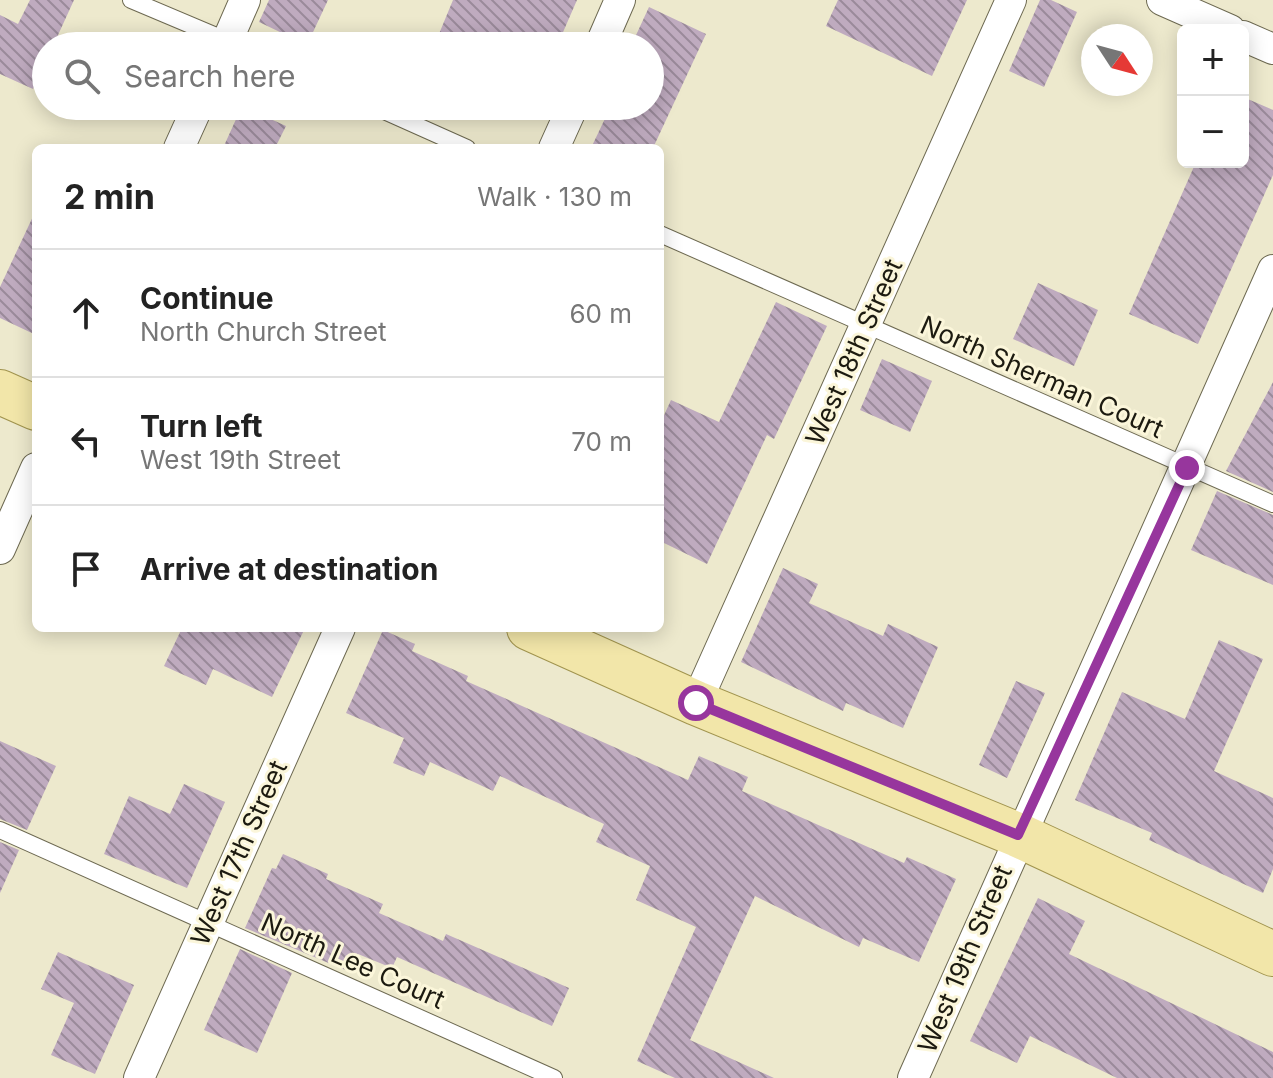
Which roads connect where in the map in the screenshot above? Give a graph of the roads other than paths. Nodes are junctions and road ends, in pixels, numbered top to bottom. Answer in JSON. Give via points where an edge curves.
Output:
{"nodes":[{"id":1,"x":131,"y":0,"type":"edge"},
{"id":2,"x":245,"y":0,"type":"edge"},
{"id":3,"x":620,"y":0,"type":"edge"},
{"id":4,"x":1011,"y":0,"type":"edge"},
{"id":5,"x":1162,"y":0,"type":"edge"},
{"id":6,"x":1216,"y":24,"type":"edge"},
{"id":7,"x":203,"y":32,"type":"edge"},
{"id":8,"x":234,"y":32,"type":"edge"},
{"id":9,"x":606,"y":32,"type":"edge"},
{"id":10,"x":1249,"y":39,"type":"edge"},
{"id":11,"x":1273,"y":49,"type":"edge"},
{"id":12,"x":192,"y":120,"type":"edge"},
{"id":13,"x":404,"y":120,"type":"edge"},
{"id":14,"x":567,"y":120,"type":"edge"},
{"id":15,"x":181,"y":144,"type":"edge"},
{"id":16,"x":458,"y":144,"type":"edge"},
{"id":17,"x":556,"y":144,"type":"edge"},
{"id":18,"x":664,"y":236,"type":"edge"},
{"id":19,"x":1273,"y":270,"type":"edge"},
{"id":20,"x":865,"y":325,"type":"junction"},
{"id":21,"x":0,"y":392,"type":"edge"},
{"id":22,"x":32,"y":406,"type":"edge"},
{"id":23,"x":1187,"y":468,"type":"junction"},
{"id":24,"x":32,"y":477,"type":"edge"},
{"id":25,"x":1273,"y":504,"type":"edge"},
{"id":26,"x":0,"y":549,"type":"edge"},
{"id":27,"x":338,"y":632,"type":"edge"},
{"id":28,"x":538,"y":632,"type":"edge"},
{"id":29,"x":696,"y":703,"type":"junction"},
{"id":30,"x":0,"y":830,"type":"edge"},
{"id":31,"x":1018,"y":835,"type":"junction"},
{"id":32,"x":208,"y":923,"type":"junction"},
{"id":33,"x":1273,"y":954,"type":"edge"},
{"id":34,"x":139,"y":1078,"type":"edge"},
{"id":35,"x":554,"y":1078,"type":"edge"},
{"id":36,"x":913,"y":1078,"type":"edge"}],
"edges":[{"from":1,"to":7,"type":"lane"},
{"from":2,"to":8,"type":"street"},
{"from":3,"to":9,"type":"street"},
{"from":4,"to":20,"type":"street","name":"West 18th Street"},
{"from":5,"to":6,"type":"street"},
{"from":10,"to":11,"type":"street"},
{"from":12,"to":15,"type":"street"},
{"from":13,"to":16,"type":"lane"},
{"from":14,"to":17,"type":"street"},
{"from":18,"to":20,"type":"lane","name":"North Sherman Court"},
{"from":19,"to":23,"type":"street","name":"West 19th Street"},
{"from":20,"to":23,"type":"lane","name":"North Sherman Court"},
{"from":20,"to":29,"type":"street","name":"West 18th Street"},
{"from":21,"to":22,"type":"main road"},
{"from":23,"to":25,"type":"lane","name":"North Sherman Court"},
{"from":23,"to":31,"type":"street","name":"West 19th Street"},
{"from":24,"to":26,"type":"street"},
{"from":27,"to":32,"type":"street","name":"West 17th Street"},
{"from":28,"to":29,"type":"main road"},
{"from":29,"to":31,"type":"main road"},
{"from":30,"to":32,"type":"lane","name":"North Lee Court"},
{"from":31,"to":33,"type":"main road"},
{"from":31,"to":36,"type":"street","name":"West 19th Street"},
{"from":32,"to":34,"type":"street","name":"West 17th Street"},
{"from":32,"to":35,"type":"lane","name":"North Lee Court"}]}
